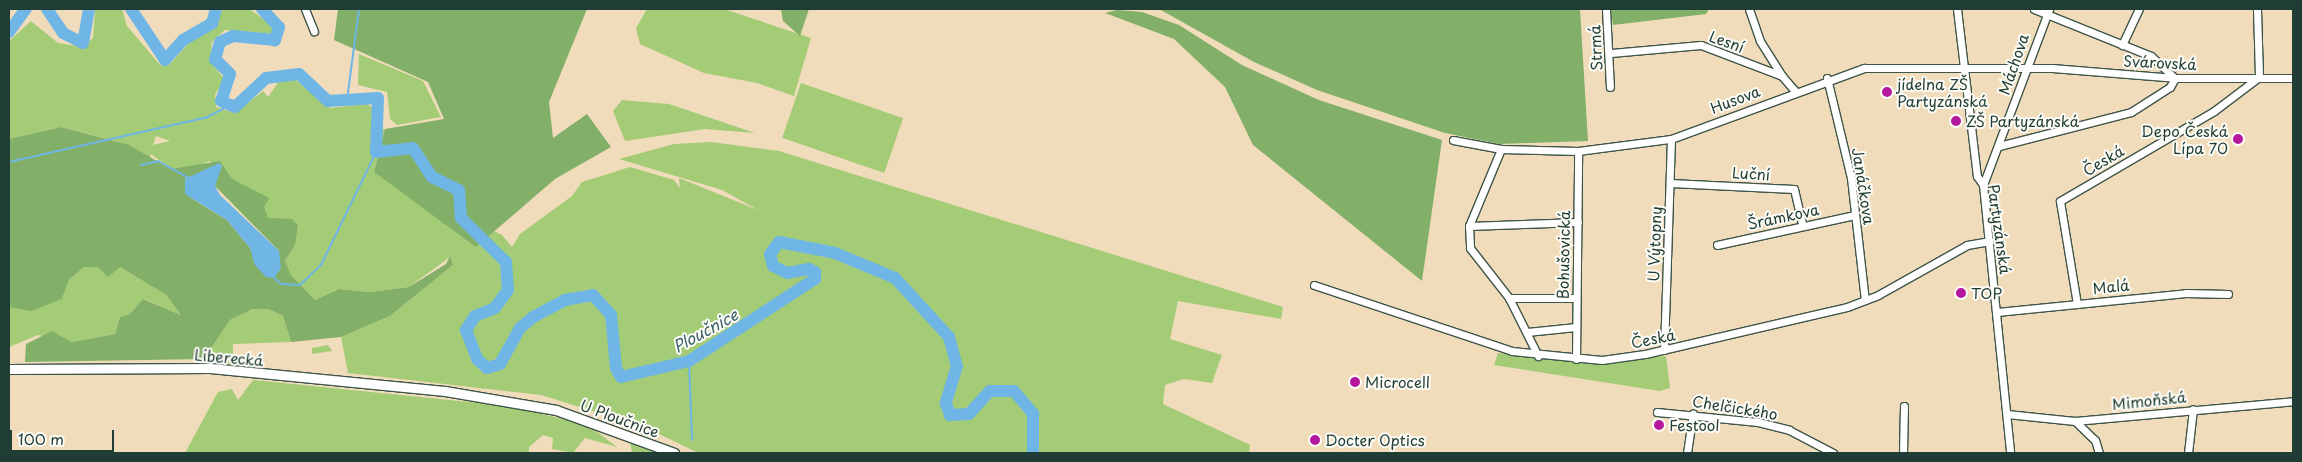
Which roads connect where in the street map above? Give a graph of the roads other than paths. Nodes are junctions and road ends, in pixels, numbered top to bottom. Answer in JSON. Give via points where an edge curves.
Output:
{"nodes":[{"id":1,"x":305,"y":9,"type":"edge"},
{"id":2,"x":1606,"y":9,"type":"edge"},
{"id":3,"x":1750,"y":9,"type":"edge"},
{"id":4,"x":1957,"y":9,"type":"edge"},
{"id":5,"x":2034,"y":9,"type":"edge"},
{"id":6,"x":2139,"y":9,"type":"edge"},
{"id":7,"x":2258,"y":9,"type":"edge"},
{"id":8,"x":2047,"y":12,"type":"edge"},
{"id":9,"x":314,"y":31,"type":"dead end"},
{"id":10,"x":2122,"y":45,"type":"junction"},
{"id":11,"x":1611,"y":53,"type":"junction"},
{"id":12,"x":1962,"y":66,"type":"junction"},
{"id":13,"x":2026,"y":68,"type":"junction"},
{"id":14,"x":1782,"y":76,"type":"junction"},
{"id":15,"x":2259,"y":77,"type":"junction"},
{"id":16,"x":1827,"y":78,"type":"junction"},
{"id":17,"x":2175,"y":78,"type":"junction"},
{"id":18,"x":2293,"y":78,"type":"edge"},
{"id":19,"x":1610,"y":86,"type":"dead end"},
{"id":20,"x":1795,"y":91,"type":"junction"},
{"id":21,"x":1671,"y":139,"type":"junction"},
{"id":22,"x":1454,"y":140,"type":"dead end"},
{"id":23,"x":1999,"y":146,"type":"junction"},
{"id":24,"x":1501,"y":149,"type":"junction"},
{"id":25,"x":1578,"y":151,"type":"junction"},
{"id":26,"x":1670,"y":183,"type":"junction"},
{"id":27,"x":1983,"y":185,"type":"junction"},
{"id":28,"x":1856,"y":215,"type":"junction"},
{"id":29,"x":1578,"y":222,"type":"junction"},
{"id":30,"x":1802,"y":224,"type":"junction"},
{"id":31,"x":1468,"y":226,"type":"junction"},
{"id":32,"x":1990,"y":241,"type":"junction"},
{"id":33,"x":1716,"y":245,"type":"dead end"},
{"id":34,"x":1314,"y":285,"type":"dead end"},
{"id":35,"x":2228,"y":294,"type":"dead end"},
{"id":36,"x":1509,"y":298,"type":"junction"},
{"id":37,"x":1576,"y":298,"type":"junction"},
{"id":38,"x":1865,"y":300,"type":"junction"},
{"id":39,"x":2077,"y":304,"type":"junction"},
{"id":40,"x":1997,"y":312,"type":"junction"},
{"id":41,"x":1576,"y":328,"type":"junction"},
{"id":42,"x":1526,"y":332,"type":"junction"},
{"id":43,"x":1664,"y":350,"type":"junction"},
{"id":44,"x":1538,"y":356,"type":"junction"},
{"id":45,"x":1576,"y":359,"type":"junction"},
{"id":46,"x":9,"y":369,"type":"edge"},
{"id":47,"x":2293,"y":401,"type":"edge"},
{"id":48,"x":1904,"y":406,"type":"dead end"},
{"id":49,"x":2193,"y":409,"type":"junction"},
{"id":50,"x":556,"y":410,"type":"joint"},
{"id":51,"x":1657,"y":412,"type":"dead end"},
{"id":52,"x":1693,"y":413,"type":"junction"},
{"id":53,"x":2007,"y":414,"type":"junction"},
{"id":54,"x":2075,"y":421,"type":"junction"},
{"id":55,"x":674,"y":453,"type":"edge"},
{"id":56,"x":1687,"y":453,"type":"edge"},
{"id":57,"x":1832,"y":453,"type":"edge"},
{"id":58,"x":1903,"y":453,"type":"edge"},
{"id":59,"x":2010,"y":453,"type":"edge"},
{"id":60,"x":2099,"y":453,"type":"edge"},
{"id":61,"x":2188,"y":453,"type":"edge"}],
"edges":[{"from":1,"to":9,"type":"street"},
{"from":2,"to":11,"type":"street","name":"Strmá"},
{"from":3,"to":14,"type":"street","via":[[1760,41]]},
{"from":4,"to":12,"type":"street","name":"Partyzánská"},
{"from":5,"to":8,"type":"street"},
{"from":6,"to":10,"type":"street"},
{"from":7,"to":15,"type":"street"},
{"from":8,"to":10,"type":"street"},
{"from":8,"to":13,"type":"street","name":"Máchova"},
{"from":10,"to":17,"type":"street","via":[[2151,56]]},
{"from":11,"to":14,"type":"street","name":"Lesní","via":[[1701,45]]},
{"from":11,"to":19,"type":"street","name":"Strmá"},
{"from":12,"to":13,"type":"street","name":"Husova"},
{"from":12,"to":16,"type":"street","name":"Husova","via":[[1864,68]]},
{"from":12,"to":27,"type":"street","name":"Partyzánská","via":[[1977,176]]},
{"from":13,"to":17,"type":"street","name":"Svárovská"},
{"from":13,"to":23,"type":"street","name":"Máchova"},
{"from":14,"to":20,"type":"street","name":"Lesní"},
{"from":15,"to":17,"type":"street","name":"Svárovská"},
{"from":15,"to":18,"type":"street","name":"Svárovská"},
{"from":15,"to":39,"type":"street","name":"Česká","via":[[2214,111],[2060,201]]},
{"from":16,"to":20,"type":"street","name":"Husova"},
{"from":16,"to":28,"type":"street","name":"Janáčkova","via":[[1852,178]]},
{"from":17,"to":23,"type":"street","via":[[2170,86],[2130,112]]},
{"from":20,"to":21,"type":"street","name":"Husova"},
{"from":21,"to":25,"type":"street","name":"Husova"},
{"from":21,"to":26,"type":"street","name":"U Výtopny"},
{"from":22,"to":24,"type":"street","name":"Husova"},
{"from":23,"to":27,"type":"street","name":"Máchova"},
{"from":24,"to":25,"type":"street","name":"Husova"},
{"from":24,"to":31,"type":"street"},
{"from":25,"to":29,"type":"street","name":"Bohušovická"},
{"from":26,"to":30,"type":"street","name":"Luční","via":[[1794,189]]},
{"from":26,"to":43,"type":"street","name":"U Výtopny"},
{"from":27,"to":32,"type":"street","name":"Partyzánská"},
{"from":28,"to":30,"type":"street","name":"Šrámkova"},
{"from":28,"to":38,"type":"street","name":"Janáčkova"},
{"from":29,"to":31,"type":"street"},
{"from":29,"to":37,"type":"street","name":"Bohušovická"},
{"from":30,"to":33,"type":"street","name":"Šrámkova"},
{"from":31,"to":36,"type":"street","via":[[1470,248]]},
{"from":32,"to":38,"type":"street","name":"Česká","via":[[1967,245]]},
{"from":32,"to":40,"type":"street","name":"Partyzánská"},
{"from":34,"to":44,"type":"street","name":"Česká","via":[[1488,345]]},
{"from":35,"to":39,"type":"street","name":"Malá","via":[[2186,292]]},
{"from":36,"to":37,"type":"street"},
{"from":36,"to":42,"type":"street"},
{"from":37,"to":41,"type":"street","name":"Bohušovická"},
{"from":38,"to":43,"type":"street","name":"Česká"},
{"from":39,"to":40,"type":"street","name":"Malá"},
{"from":40,"to":53,"type":"street","name":"Partyzánská"},
{"from":41,"to":42,"type":"street"},
{"from":41,"to":45,"type":"street","name":"Bohušovická"},
{"from":42,"to":44,"type":"street"},
{"from":43,"to":45,"type":"street","name":"Česká"},
{"from":44,"to":45,"type":"street","name":"Česká"},
{"from":46,"to":50,"type":"main road","name":"Liberecká","via":[[210,368],[445,391]]},
{"from":47,"to":49,"type":"street","name":"Mimoňská"},
{"from":48,"to":58,"type":"street"},
{"from":49,"to":54,"type":"street","name":"Mimoňská"},
{"from":49,"to":61,"type":"street"},
{"from":50,"to":55,"type":"main road","name":"U Ploučnice"},
{"from":51,"to":52,"type":"street","name":"Chelčického"},
{"from":52,"to":56,"type":"street"},
{"from":52,"to":57,"type":"street","name":"Chelčického","via":[[1789,430]]},
{"from":53,"to":54,"type":"street","name":"Mimoňská"},
{"from":53,"to":59,"type":"street","name":"Partyzánská"},
{"from":54,"to":60,"type":"street","via":[[2095,440]]}]}
